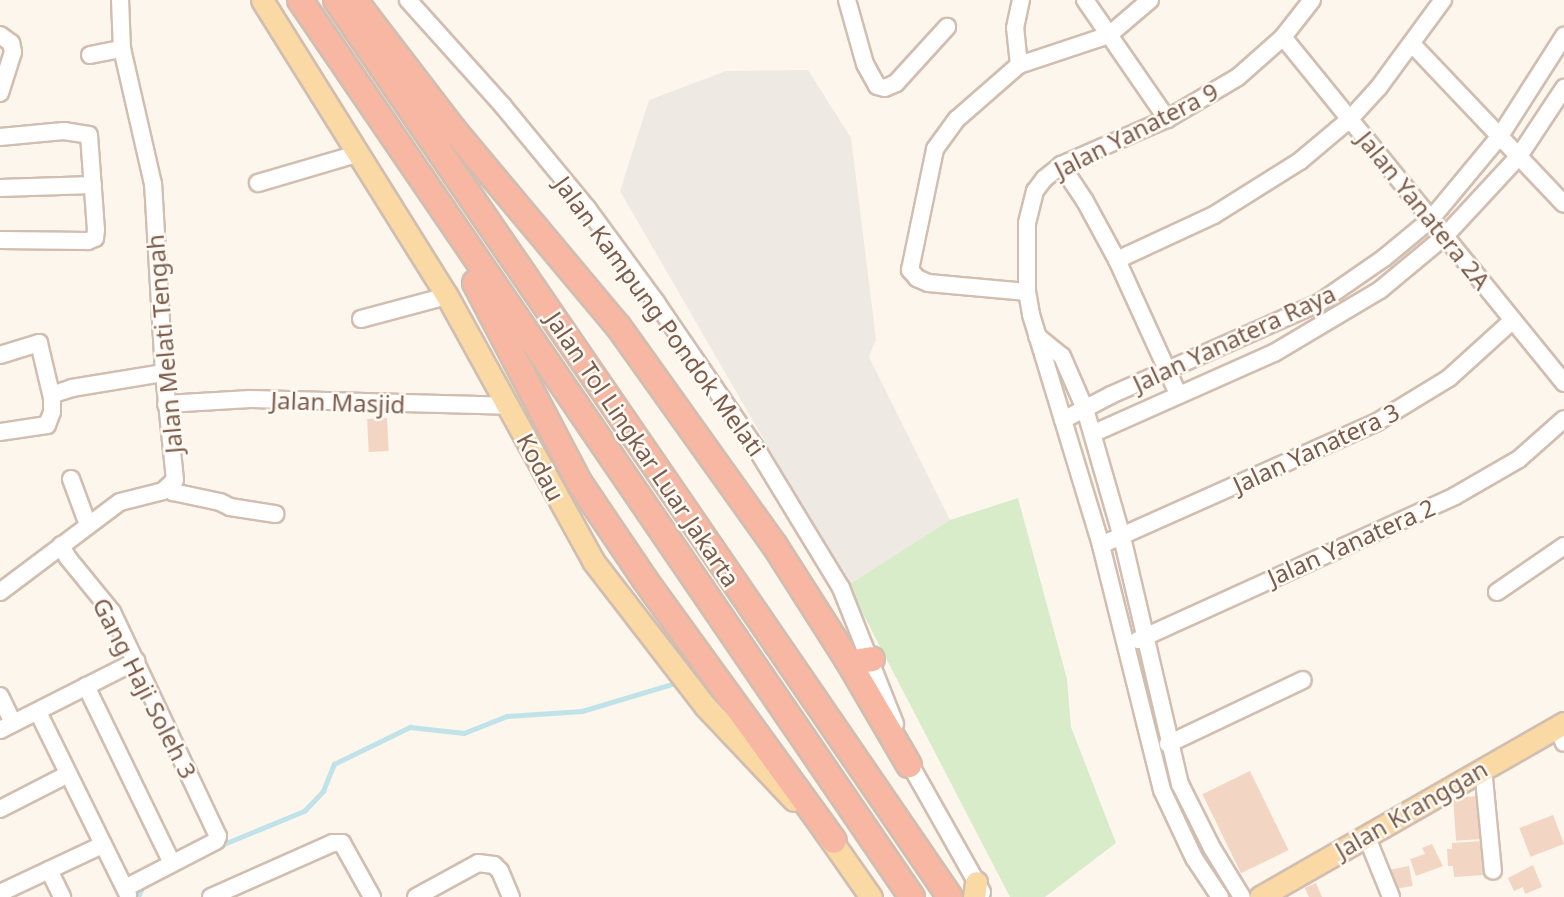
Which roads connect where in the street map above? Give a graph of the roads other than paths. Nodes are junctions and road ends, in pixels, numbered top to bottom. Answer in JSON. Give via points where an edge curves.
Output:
{"nodes":[{"id":1,"x":120,"y":0,"type":"edge"},
{"id":2,"x":262,"y":0,"type":"edge"},
{"id":3,"x":300,"y":0,"type":"edge"},
{"id":4,"x":336,"y":0,"type":"edge"},
{"id":5,"x":355,"y":0,"type":"edge"},
{"id":6,"x":408,"y":0,"type":"edge"},
{"id":7,"x":847,"y":0,"type":"edge"},
{"id":8,"x":1021,"y":0,"type":"edge"},
{"id":9,"x":1085,"y":0,"type":"edge"},
{"id":10,"x":1150,"y":0,"type":"edge"},
{"id":11,"x":1312,"y":0,"type":"edge"},
{"id":12,"x":1443,"y":0,"type":"edge"},
{"id":13,"x":947,"y":27,"type":"dead end"},
{"id":14,"x":1109,"y":35,"type":"junction"},
{"id":15,"x":1564,"y":36,"type":"edge"},
{"id":16,"x":1283,"y":37,"type":"junction"},
{"id":17,"x":5,"y":39,"type":"edge"},
{"id":18,"x":1413,"y":45,"type":"junction"},
{"id":19,"x":122,"y":50,"type":"junction"},
{"id":20,"x":90,"y":55,"type":"dead end"},
{"id":21,"x":1019,"y":65,"type":"junction"},
{"id":22,"x":1564,"y":88,"type":"edge"},
{"id":23,"x":0,"y":93,"type":"edge"},
{"id":24,"x":1167,"y":118,"type":"junction"},
{"id":25,"x":1350,"y":119,"type":"junction"},
{"id":26,"x":1500,"y":136,"type":"junction"},
{"id":27,"x":0,"y":137,"type":"edge"},
{"id":28,"x":360,"y":153,"type":"junction"},
{"id":29,"x":1519,"y":156,"type":"junction"},
{"id":30,"x":1061,"y":165,"type":"junction"},
{"id":31,"x":258,"y":183,"type":"dead end"},
{"id":32,"x":423,"y":184,"type":"junction"},
{"id":33,"x":93,"y":185,"type":"junction"},
{"id":34,"x":0,"y":188,"type":"edge"},
{"id":35,"x":1564,"y":204,"type":"edge"},
{"id":36,"x":1432,"y":219,"type":"junction"},
{"id":37,"x":1445,"y":236,"type":"junction"},
{"id":38,"x":0,"y":240,"type":"edge"},
{"id":39,"x":1117,"y":261,"type":"junction"},
{"id":40,"x":1027,"y":292,"type":"junction"},
{"id":41,"x":447,"y":296,"type":"junction"},
{"id":42,"x":361,"y":319,"type":"dead end"},
{"id":43,"x":1513,"y":320,"type":"junction"},
{"id":44,"x":1037,"y":336,"type":"junction"},
{"id":45,"x":0,"y":355,"type":"edge"},
{"id":46,"x":1167,"y":370,"type":"junction"},
{"id":47,"x":164,"y":373,"type":"junction"},
{"id":48,"x":1564,"y":383,"type":"edge"},
{"id":49,"x":1178,"y":394,"type":"junction"},
{"id":50,"x":52,"y":398,"type":"junction"},
{"id":51,"x":166,"y":404,"type":"junction"},
{"id":52,"x":509,"y":407,"type":"junction"},
{"id":53,"x":1085,"y":409,"type":"junction"},
{"id":54,"x":1564,"y":419,"type":"edge"},
{"id":55,"x":1063,"y":420,"type":"junction"},
{"id":56,"x":0,"y":432,"type":"edge"},
{"id":57,"x":1094,"y":433,"type":"junction"},
{"id":58,"x":71,"y":479,"type":"dead end"},
{"id":59,"x":172,"y":489,"type":"junction"},
{"id":60,"x":275,"y":514,"type":"dead end"},
{"id":61,"x":88,"y":524,"type":"junction"},
{"id":62,"x":1122,"y":537,"type":"junction"},
{"id":63,"x":61,"y":545,"type":"junction"},
{"id":64,"x":1101,"y":545,"type":"junction"},
{"id":65,"x":1564,"y":546,"type":"edge"},
{"id":66,"x":0,"y":592,"type":"edge"},
{"id":67,"x":1497,"y":592,"type":"dead end"},
{"id":68,"x":1146,"y":636,"type":"junction"},
{"id":69,"x":1126,"y":646,"type":"junction"},
{"id":70,"x":860,"y":659,"type":"junction"},
{"id":71,"x":136,"y":662,"type":"junction"},
{"id":72,"x":1303,"y":680,"type":"dead end"},
{"id":73,"x":86,"y":686,"type":"junction"},
{"id":74,"x":0,"y":696,"type":"edge"},
{"id":75,"x":38,"y":712,"type":"junction"},
{"id":76,"x":6,"y":727,"type":"edge"},
{"id":77,"x":1562,"y":731,"type":"edge"},
{"id":78,"x":1168,"y":744,"type":"junction"},
{"id":79,"x":909,"y":765,"type":"joint"},
{"id":80,"x":1483,"y":768,"type":"junction"},
{"id":81,"x":68,"y":774,"type":"junction"},
{"id":82,"x":0,"y":808,"type":"edge"},
{"id":83,"x":1202,"y":830,"type":"junction"},
{"id":84,"x":1366,"y":835,"type":"junction"},
{"id":85,"x":1184,"y":839,"type":"junction"},
{"id":86,"x":834,"y":841,"type":"junction"},
{"id":87,"x":102,"y":845,"type":"junction"},
{"id":88,"x":172,"y":863,"type":"junction"},
{"id":89,"x":48,"y":870,"type":"junction"},
{"id":90,"x":1493,"y":871,"type":"dead end"},
{"id":91,"x":127,"y":892,"type":"edge"},
{"id":92,"x":978,"y":892,"type":"edge"},
{"id":93,"x":0,"y":893,"type":"edge"},
{"id":94,"x":62,"y":897,"type":"edge"},
{"id":95,"x":211,"y":897,"type":"edge"},
{"id":96,"x":372,"y":897,"type":"edge"},
{"id":97,"x":416,"y":897,"type":"edge"},
{"id":98,"x":511,"y":897,"type":"edge"},
{"id":99,"x":871,"y":897,"type":"edge"},
{"id":100,"x":912,"y":897,"type":"edge"},
{"id":101,"x":950,"y":897,"type":"edge"},
{"id":102,"x":1220,"y":897,"type":"edge"},
{"id":103,"x":1241,"y":897,"type":"edge"},
{"id":104,"x":1260,"y":897,"type":"edge"},
{"id":105,"x":1391,"y":897,"type":"edge"}],
"edges":[{"from":1,"to":19,"type":"street","name":"Jalan Melati Tengah"},
{"from":2,"to":28,"type":"main road","name":"Kodau"},
{"from":3,"to":32,"type":"highway","name":"Jalan Tol Lingkar Luar Jakarta"},
{"from":4,"to":101,"type":"highway","name":"Jalan Tol Lingkar Luar Jakarta"},
{"from":5,"to":70,"type":"highway","via":[[453,129],[618,326]]},
{"from":6,"to":70,"type":"street","name":"Jalan Kampung Pondok Melati","via":[[587,208],[656,302],[816,541],[841,588]]},
{"from":7,"to":13,"type":"street","via":[[865,64],[877,86],[896,83]]},
{"from":8,"to":21,"type":"street","via":[[1015,28]]},
{"from":9,"to":14,"type":"street"},
{"from":10,"to":14,"type":"street"},
{"from":11,"to":16,"type":"street","name":"Jalan Yanatera 9"},
{"from":12,"to":18,"type":"street"},
{"from":14,"to":21,"type":"street"},
{"from":14,"to":24,"type":"street"},
{"from":15,"to":26,"type":"street","name":"Jalan Yanatera Raya"},
{"from":16,"to":24,"type":"street","name":"Jalan Yanatera 9","via":[[1238,77]]},
{"from":16,"to":25,"type":"street","name":"Jalan Yanatera 2A"},
{"from":17,"to":23,"type":"street","via":[[13,52]]},
{"from":18,"to":25,"type":"street"},
{"from":18,"to":26,"type":"street"},
{"from":19,"to":20,"type":"street"},
{"from":19,"to":47,"type":"street","name":"Jalan Melati Tengah","via":[[153,184]]},
{"from":21,"to":40,"type":"street","via":[[957,119],[935,149],[910,270],[928,283]]},
{"from":22,"to":29,"type":"street","name":"Jalan Yanatera Raya"},
{"from":24,"to":30,"type":"street","name":"Jalan Yanatera 9"},
{"from":25,"to":36,"type":"street","name":"Jalan Yanatera 2A"},
{"from":25,"to":39,"type":"street","via":[[1300,162],[1253,193]]},
{"from":26,"to":29,"type":"street"},
{"from":26,"to":36,"type":"street","name":"Jalan Yanatera Raya"},
{"from":27,"to":33,"type":"street","via":[[64,131],[89,135]]},
{"from":28,"to":31,"type":"street"},
{"from":28,"to":41,"type":"main road","name":"Kodau"},
{"from":29,"to":35,"type":"street"},
{"from":29,"to":37,"type":"street","name":"Jalan Yanatera Raya"},
{"from":30,"to":39,"type":"street"},
{"from":30,"to":40,"type":"street","name":"Jalan Yanatera 9","via":[[1044,178],[1030,206]]},
{"from":32,"to":86,"type":"highway","via":[[579,482]]},
{"from":32,"to":100,"type":"highway","name":"Jalan Tol Lingkar Luar Jakarta"},
{"from":33,"to":34,"type":"street"},
{"from":33,"to":38,"type":"street","via":[[95,238]]},
{"from":36,"to":37,"type":"street","name":"Jalan Yanatera 2A"},
{"from":36,"to":46,"type":"street","name":"Jalan Yanatera Raya","via":[[1319,303]]},
{"from":37,"to":43,"type":"street","name":"Jalan Yanatera 2A"},
{"from":37,"to":49,"type":"street","name":"Jalan Yanatera Raya","via":[[1380,290],[1329,322],[1273,353]]},
{"from":39,"to":46,"type":"street"},
{"from":40,"to":44,"type":"street"},
{"from":41,"to":42,"type":"street"},
{"from":41,"to":52,"type":"main road","name":"Kodau"},
{"from":43,"to":48,"type":"street","name":"Jalan Yanatera 2A"},
{"from":43,"to":62,"type":"street","name":"Jalan Yanatera 3","via":[[1449,378],[1377,422]]},
{"from":44,"to":53,"type":"street","via":[[1062,356]]},
{"from":44,"to":55,"type":"street"},
{"from":45,"to":50,"type":"street","via":[[39,344]]},
{"from":46,"to":49,"type":"street"},
{"from":46,"to":53,"type":"street","name":"Jalan Yanatera Raya"},
{"from":47,"to":50,"type":"street","via":[[72,388]]},
{"from":47,"to":51,"type":"street","name":"Jalan Melati Tengah"},
{"from":49,"to":57,"type":"street","name":"Jalan Yanatera Raya"},
{"from":50,"to":56,"type":"street","via":[[47,425]]},
{"from":51,"to":52,"type":"street","name":"Jalan Masjid","via":[[250,399]]},
{"from":51,"to":59,"type":"street","name":"Jalan Melati Tengah","via":[[175,480]]},
{"from":52,"to":86,"type":"main road","name":"Kodau","via":[[572,526],[632,615],[739,745]]},
{"from":53,"to":55,"type":"street","name":"Jalan Yanatera Raya"},
{"from":53,"to":57,"type":"street"},
{"from":54,"to":68,"type":"street","name":"Jalan Yanatera 2","via":[[1519,459],[1455,496]]},
{"from":55,"to":64,"type":"street"},
{"from":57,"to":62,"type":"street"},
{"from":58,"to":61,"type":"street"},
{"from":59,"to":60,"type":"street","via":[[242,510]]},
{"from":59,"to":61,"type":"street","name":"Jalan Melati Tengah","via":[[120,502]]},
{"from":61,"to":63,"type":"street","name":"Jalan Melati Tengah"},
{"from":62,"to":64,"type":"street","name":"Jalan Yanatera 3"},
{"from":62,"to":68,"type":"street"},
{"from":63,"to":66,"type":"street","name":"Jalan Melati Tengah"},
{"from":63,"to":71,"type":"street","name":"Gang Haji Soleh 3","via":[[108,604]]},
{"from":64,"to":69,"type":"street"},
{"from":65,"to":67,"type":"street"},
{"from":68,"to":69,"type":"street","name":"Jalan Yanatera 2"},
{"from":68,"to":78,"type":"street"},
{"from":69,"to":85,"type":"street","via":[[1162,790]]},
{"from":70,"to":79,"type":"highway"},
{"from":71,"to":73,"type":"street"},
{"from":71,"to":88,"type":"street","name":"Gang Haji Soleh 3","via":[[218,838]]},
{"from":72,"to":78,"type":"street"},
{"from":73,"to":75,"type":"street"},
{"from":73,"to":88,"type":"street"},
{"from":74,"to":76,"type":"street"},
{"from":75,"to":76,"type":"street"},
{"from":75,"to":81,"type":"street"},
{"from":77,"to":80,"type":"main road","name":"Jalan Kranggan"},
{"from":78,"to":83,"type":"street"},
{"from":79,"to":92,"type":"street"},
{"from":80,"to":84,"type":"main road","name":"Jalan Kranggan"},
{"from":80,"to":90,"type":"street"},
{"from":81,"to":82,"type":"street"},
{"from":81,"to":87,"type":"street"},
{"from":83,"to":85,"type":"street"},
{"from":83,"to":103,"type":"street"},
{"from":84,"to":104,"type":"main road","name":"Jalan Kranggan"},
{"from":84,"to":105,"type":"street"},
{"from":85,"to":102,"type":"street"},
{"from":86,"to":99,"type":"main road","name":"Kodau"},
{"from":87,"to":89,"type":"street"},
{"from":87,"to":91,"type":"street"},
{"from":88,"to":91,"type":"street"},
{"from":89,"to":93,"type":"street"},
{"from":89,"to":94,"type":"street"},
{"from":95,"to":96,"type":"street","via":[[342,843]]},
{"from":97,"to":98,"type":"street","via":[[478,863],[494,864]]}]}
